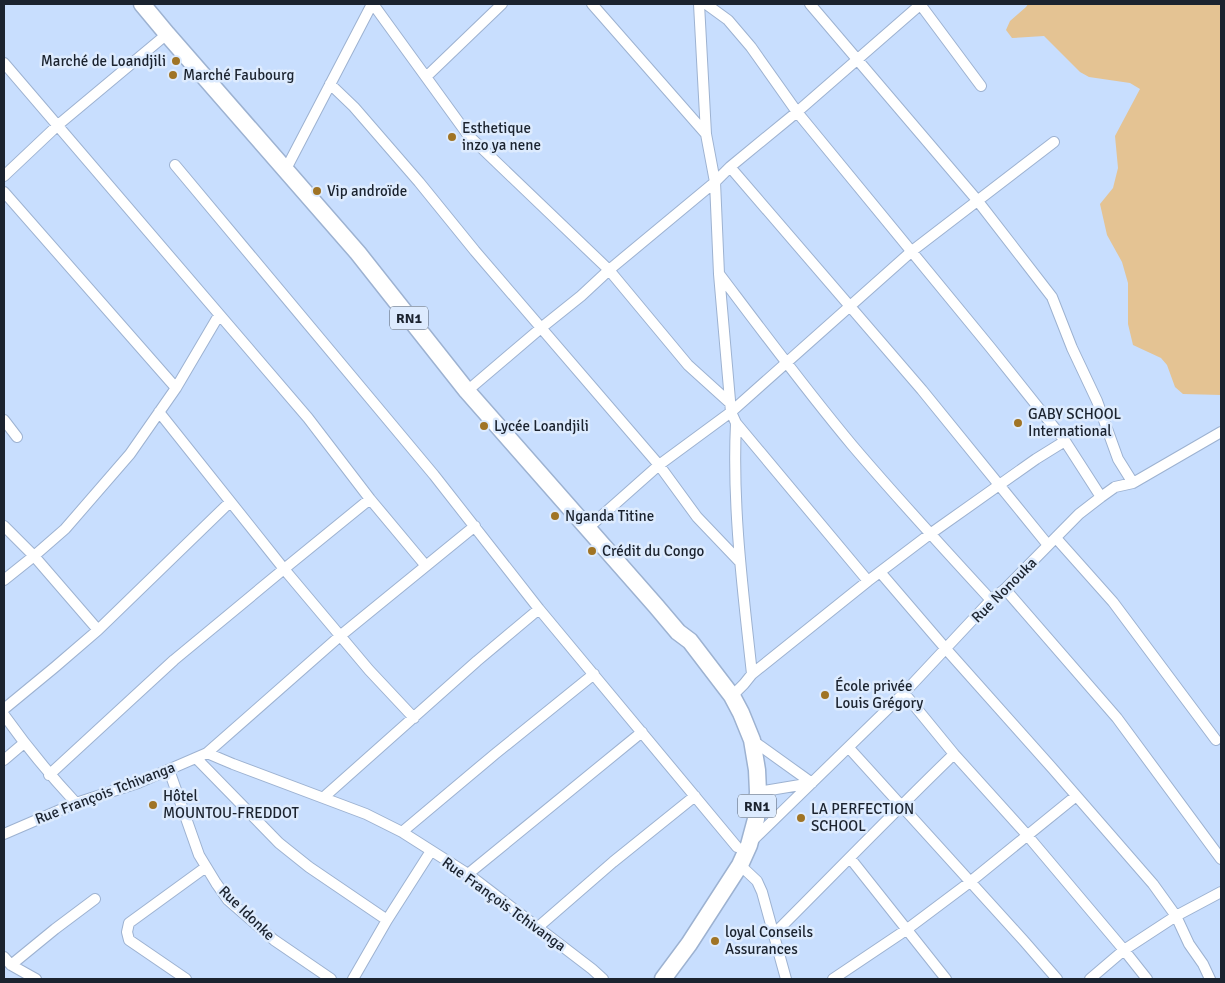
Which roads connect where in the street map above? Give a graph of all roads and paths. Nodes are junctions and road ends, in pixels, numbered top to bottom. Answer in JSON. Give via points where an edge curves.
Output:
{"nodes":[{"id":1,"x":142,"y":4,"type":"edge"},
{"id":2,"x":372,"y":4,"type":"edge"},
{"id":3,"x":592,"y":4,"type":"edge"},
{"id":4,"x":699,"y":4,"type":"edge"},
{"id":5,"x":706,"y":4,"type":"edge"},
{"id":6,"x":810,"y":4,"type":"edge"},
{"id":7,"x":920,"y":4,"type":"edge"},
{"id":8,"x":495,"y":6,"type":"edge"},
{"id":9,"x":167,"y":34,"type":"junction"},
{"id":10,"x":857,"y":59,"type":"junction"},
{"id":11,"x":4,"y":63,"type":"edge"},
{"id":12,"x":426,"y":76,"type":"junction"},
{"id":13,"x":330,"y":84,"type":"junction"},
{"id":14,"x":980,"y":86,"type":"dead end"},
{"id":15,"x":796,"y":112,"type":"junction"},
{"id":16,"x":58,"y":125,"type":"junction"},
{"id":17,"x":706,"y":134,"type":"junction"},
{"id":18,"x":1054,"y":142,"type":"dead end"},
{"id":19,"x":175,"y":166,"type":"dead end"},
{"id":20,"x":730,"y":167,"type":"junction"},
{"id":21,"x":286,"y":170,"type":"junction"},
{"id":22,"x":4,"y":176,"type":"edge"},
{"id":23,"x":715,"y":182,"type":"junction"},
{"id":24,"x":4,"y":192,"type":"edge"},
{"id":25,"x":977,"y":200,"type":"junction"},
{"id":26,"x":912,"y":251,"type":"junction"},
{"id":27,"x":608,"y":270,"type":"junction"},
{"id":28,"x":719,"y":274,"type":"junction"},
{"id":29,"x":850,"y":306,"type":"junction"},
{"id":30,"x":220,"y":315,"type":"junction"},
{"id":31,"x":541,"y":328,"type":"junction"},
{"id":32,"x":786,"y":363,"type":"junction"},
{"id":33,"x":176,"y":388,"type":"junction"},
{"id":34,"x":467,"y":391,"type":"junction"},
{"id":35,"x":730,"y":408,"type":"junction"},
{"id":36,"x":159,"y":412,"type":"junction"},
{"id":37,"x":4,"y":420,"type":"edge"},
{"id":38,"x":736,"y":423,"type":"junction"},
{"id":39,"x":1221,"y":432,"type":"edge"},
{"id":40,"x":18,"y":438,"type":"dead end"},
{"id":41,"x":1065,"y":441,"type":"junction"},
{"id":42,"x":659,"y":465,"type":"junction"},
{"id":43,"x":1133,"y":483,"type":"junction"},
{"id":44,"x":999,"y":484,"type":"junction"},
{"id":45,"x":1100,"y":497,"type":"junction"},
{"id":46,"x":370,"y":499,"type":"junction"},
{"id":47,"x":230,"y":502,"type":"junction"},
{"id":48,"x":4,"y":526,"type":"edge"},
{"id":49,"x":475,"y":526,"type":"junction"},
{"id":50,"x":588,"y":528,"type":"junction"},
{"id":51,"x":930,"y":534,"type":"junction"},
{"id":52,"x":1052,"y":542,"type":"junction"},
{"id":53,"x":34,"y":556,"type":"junction"},
{"id":54,"x":740,"y":561,"type":"junction"},
{"id":55,"x":426,"y":566,"type":"junction"},
{"id":56,"x":284,"y":569,"type":"junction"},
{"id":57,"x":880,"y":572,"type":"junction"},
{"id":58,"x":4,"y":580,"type":"edge"},
{"id":59,"x":868,"y":581,"type":"junction"},
{"id":60,"x":1005,"y":588,"type":"junction"},
{"id":61,"x":991,"y":600,"type":"junction"},
{"id":62,"x":539,"y":609,"type":"junction"},
{"id":63,"x":98,"y":630,"type":"junction"},
{"id":64,"x":678,"y":632,"type":"junction"},
{"id":65,"x":340,"y":636,"type":"junction"},
{"id":66,"x":946,"y":649,"type":"junction"},
{"id":67,"x":594,"y":674,"type":"junction"},
{"id":68,"x":752,"y":674,"type":"junction"},
{"id":69,"x":904,"y":693,"type":"junction"},
{"id":70,"x":732,"y":696,"type":"junction"},
{"id":71,"x":4,"y":709,"type":"edge"},
{"id":72,"x":4,"y":715,"type":"edge"},
{"id":73,"x":414,"y":718,"type":"junction"},
{"id":74,"x":642,"y":732,"type":"junction"},
{"id":75,"x":752,"y":740,"type":"junction"},
{"id":76,"x":1216,"y":740,"type":"dead end"},
{"id":77,"x":24,"y":743,"type":"junction"},
{"id":78,"x":849,"y":748,"type":"junction"},
{"id":79,"x":207,"y":753,"type":"junction"},
{"id":80,"x":954,"y":754,"type":"junction"},
{"id":81,"x":196,"y":758,"type":"junction"},
{"id":82,"x":4,"y":760,"type":"edge"},
{"id":83,"x":169,"y":770,"type":"junction"},
{"id":84,"x":49,"y":775,"type":"junction"},
{"id":85,"x":812,"y":783,"type":"junction"},
{"id":86,"x":758,"y":792,"type":"junction"},
{"id":87,"x":695,"y":796,"type":"junction"},
{"id":88,"x":1076,"y":796,"type":"junction"},
{"id":89,"x":324,"y":797,"type":"junction"},
{"id":90,"x":76,"y":804,"type":"junction"},
{"id":91,"x":901,"y":805,"type":"junction"},
{"id":92,"x":402,"y":832,"type":"junction"},
{"id":93,"x":4,"y":834,"type":"edge"},
{"id":94,"x":1027,"y":835,"type":"junction"},
{"id":95,"x":743,"y":846,"type":"junction"},
{"id":96,"x":431,"y":851,"type":"junction"},
{"id":97,"x":850,"y":858,"type":"junction"},
{"id":98,"x":1221,"y":859,"type":"edge"},
{"id":99,"x":740,"y":865,"type":"junction"},
{"id":100,"x":206,"y":868,"type":"junction"},
{"id":101,"x":468,"y":874,"type":"junction"},
{"id":102,"x":970,"y":882,"type":"junction"},
{"id":103,"x":1221,"y":892,"type":"edge"},
{"id":104,"x":95,"y":899,"type":"dead end"},
{"id":105,"x":1176,"y":916,"type":"junction"},
{"id":106,"x":387,"y":920,"type":"junction"},
{"id":107,"x":537,"y":928,"type":"junction"},
{"id":108,"x":906,"y":930,"type":"junction"},
{"id":109,"x":774,"y":934,"type":"junction"},
{"id":110,"x":1124,"y":950,"type":"junction"},
{"id":111,"x":4,"y":957,"type":"edge"},
{"id":112,"x":12,"y":965,"type":"junction"},
{"id":113,"x":838,"y":978,"type":"edge"},
{"id":114,"x":36,"y":979,"type":"edge"},
{"id":115,"x":186,"y":979,"type":"edge"},
{"id":116,"x":331,"y":979,"type":"edge"},
{"id":117,"x":353,"y":979,"type":"edge"},
{"id":118,"x":603,"y":979,"type":"edge"},
{"id":119,"x":652,"y":979,"type":"edge"},
{"id":120,"x":663,"y":979,"type":"edge"},
{"id":121,"x":786,"y":979,"type":"edge"},
{"id":122,"x":946,"y":979,"type":"edge"},
{"id":123,"x":1057,"y":979,"type":"edge"},
{"id":124,"x":1090,"y":979,"type":"edge"},
{"id":125,"x":1147,"y":979,"type":"edge"},
{"id":126,"x":1210,"y":979,"type":"edge"}],
"edges":[{"from":1,"to":9,"type":"highway","number":"RN1"},
{"from":2,"to":12,"type":"street"},
{"from":2,"to":13,"type":"street"},
{"from":3,"to":17,"type":"street"},
{"from":4,"to":17,"type":"street"},
{"from":5,"to":15,"type":"street","via":[[728,20],[751,47]]},
{"from":6,"to":10,"type":"street"},
{"from":7,"to":10,"type":"street"},
{"from":7,"to":14,"type":"street"},
{"from":8,"to":12,"type":"street"},
{"from":9,"to":16,"type":"street"},
{"from":9,"to":21,"type":"highway","number":"RN1"},
{"from":10,"to":15,"type":"street"},
{"from":10,"to":25,"type":"street"},
{"from":11,"to":16,"type":"street"},
{"from":12,"to":27,"type":"street","via":[[468,134]]},
{"from":13,"to":21,"type":"street"},
{"from":13,"to":31,"type":"street","via":[[354,106]]},
{"from":15,"to":20,"type":"street"},
{"from":15,"to":26,"type":"street"},
{"from":16,"to":22,"type":"street"},
{"from":16,"to":30,"type":"street"},
{"from":17,"to":23,"type":"street"},
{"from":18,"to":25,"type":"street"},
{"from":19,"to":49,"type":"street"},
{"from":20,"to":23,"type":"street"},
{"from":20,"to":29,"type":"street"},
{"from":21,"to":34,"type":"highway","number":"RN1","via":[[358,253]]},
{"from":23,"to":27,"type":"street"},
{"from":23,"to":28,"type":"street"},
{"from":24,"to":33,"type":"street"},
{"from":25,"to":26,"type":"street"},
{"from":25,"to":43,"type":"street","via":[[1052,297],[1118,459]]},
{"from":26,"to":29,"type":"street"},
{"from":26,"to":41,"type":"street"},
{"from":27,"to":31,"type":"street"},
{"from":27,"to":35,"type":"street","via":[[688,365]]},
{"from":28,"to":32,"type":"street"},
{"from":28,"to":35,"type":"street"},
{"from":29,"to":32,"type":"street"},
{"from":29,"to":44,"type":"street"},
{"from":30,"to":33,"type":"street"},
{"from":30,"to":46,"type":"street","via":[[308,418]]},
{"from":31,"to":34,"type":"street"},
{"from":31,"to":42,"type":"street"},
{"from":32,"to":35,"type":"street"},
{"from":32,"to":51,"type":"street"},
{"from":33,"to":36,"type":"street"},
{"from":34,"to":50,"type":"highway","number":"RN1"},
{"from":35,"to":38,"type":"street"},
{"from":35,"to":42,"type":"street"},
{"from":36,"to":47,"type":"street"},
{"from":36,"to":53,"type":"street","via":[[130,454],[65,529]]},
{"from":37,"to":40,"type":"street"},
{"from":38,"to":54,"type":"street","via":[[734,455]]},
{"from":38,"to":59,"type":"street"},
{"from":39,"to":43,"type":"street","name":"Rue Nonouka"},
{"from":41,"to":44,"type":"street"},
{"from":41,"to":45,"type":"street"},
{"from":42,"to":50,"type":"street"},
{"from":42,"to":54,"type":"street","via":[[697,517]]},
{"from":43,"to":45,"type":"street","name":"Rue Nonouka"},
{"from":44,"to":51,"type":"street"},
{"from":44,"to":52,"type":"street"},
{"from":45,"to":52,"type":"street","name":"Rue Nonouka"},
{"from":46,"to":55,"type":"street"},
{"from":46,"to":56,"type":"street"},
{"from":47,"to":56,"type":"street"},
{"from":47,"to":63,"type":"street"},
{"from":48,"to":53,"type":"street"},
{"from":49,"to":55,"type":"street","name":"Rue François Tchivanga"},
{"from":49,"to":62,"type":"street"},
{"from":50,"to":64,"type":"highway","number":"RN1"},
{"from":51,"to":57,"type":"street"},
{"from":51,"to":61,"type":"street"},
{"from":52,"to":60,"type":"street","name":"Rue Nonouka"},
{"from":52,"to":76,"type":"street","via":[[1113,602]]},
{"from":53,"to":58,"type":"street"},
{"from":53,"to":63,"type":"street"},
{"from":54,"to":68,"type":"street"},
{"from":55,"to":65,"type":"street","name":"Rue François Tchivanga"},
{"from":56,"to":65,"type":"street"},
{"from":56,"to":84,"type":"street","via":[[174,660]]},
{"from":57,"to":59,"type":"street"},
{"from":57,"to":66,"type":"street"},
{"from":59,"to":68,"type":"street"},
{"from":60,"to":61,"type":"street","name":"Rue Nonouka"},
{"from":60,"to":98,"type":"street","via":[[1117,718]]},
{"from":61,"to":66,"type":"street","name":"Rue Nonouka"},
{"from":62,"to":67,"type":"street"},
{"from":62,"to":73,"type":"street"},
{"from":63,"to":71,"type":"street"},
{"from":64,"to":70,"type":"highway","number":"RN1","via":[[690,641]]},
{"from":64,"to":95,"type":"highway","number":"RN1","via":[[682,643],[733,712],[743,741],[750,783]]},
{"from":65,"to":73,"type":"street"},
{"from":65,"to":79,"type":"street","name":"Rue François Tchivanga"},
{"from":66,"to":69,"type":"street","name":"Rue Nonouka"},
{"from":66,"to":88,"type":"street"},
{"from":67,"to":74,"type":"street"},
{"from":67,"to":92,"type":"street"},
{"from":68,"to":70,"type":"street"},
{"from":69,"to":78,"type":"street","name":"Rue Nonouka"},
{"from":69,"to":80,"type":"street"},
{"from":70,"to":75,"type":"highway","number":"RN1"},
{"from":72,"to":77,"type":"street"},
{"from":73,"to":89,"type":"street"},
{"from":74,"to":87,"type":"street"},
{"from":74,"to":101,"type":"street"},
{"from":75,"to":85,"type":"street"},
{"from":75,"to":86,"type":"highway","number":"RN1"},
{"from":77,"to":82,"type":"street"},
{"from":77,"to":84,"type":"street"},
{"from":78,"to":85,"type":"street","name":"Rue Nonouka"},
{"from":78,"to":91,"type":"street"},
{"from":79,"to":81,"type":"street","name":"Rue François Tchivanga"},
{"from":79,"to":89,"type":"street","name":"Rue François Tchivanga"},
{"from":80,"to":91,"type":"street"},
{"from":80,"to":94,"type":"street"},
{"from":81,"to":83,"type":"street","name":"Rue François Tchivanga"},
{"from":81,"to":106,"type":"street","via":[[279,843]]},
{"from":83,"to":90,"type":"street","name":"Rue François Tchivanga"},
{"from":83,"to":100,"type":"street","name":"Rue Idonke"},
{"from":84,"to":90,"type":"street"},
{"from":85,"to":86,"type":"street"},
{"from":85,"to":95,"type":"street","name":"Rue Nonouka"},
{"from":86,"to":95,"type":"highway","number":"RN1","via":[[756,819]]},
{"from":87,"to":95,"type":"street"},
{"from":87,"to":107,"type":"street"},
{"from":88,"to":94,"type":"street"},
{"from":88,"to":105,"type":"street","via":[[1153,884]]},
{"from":89,"to":92,"type":"street","name":"Rue François Tchivanga"},
{"from":90,"to":93,"type":"street","name":"Rue François Tchivanga"},
{"from":91,"to":97,"type":"street"},
{"from":91,"to":102,"type":"street"},
{"from":92,"to":96,"type":"street","name":"Rue François Tchivanga"},
{"from":94,"to":102,"type":"street"},
{"from":94,"to":110,"type":"street"},
{"from":95,"to":99,"type":"highway","number":"RN1"},
{"from":95,"to":119,"type":"highway","number":"RN1"},
{"from":96,"to":101,"type":"street","name":"Rue François Tchivanga"},
{"from":96,"to":106,"type":"street"},
{"from":97,"to":108,"type":"street"},
{"from":97,"to":109,"type":"street"},
{"from":99,"to":109,"type":"street","via":[[757,881]]},
{"from":99,"to":120,"type":"highway","number":"RN1"},
{"from":100,"to":115,"type":"street","via":[[129,923],[127,932],[128,940]]},
{"from":100,"to":116,"type":"street","name":"Rue Idonke","via":[[228,900],[274,940]]},
{"from":101,"to":107,"type":"street","name":"Rue François Tchivanga"},
{"from":102,"to":108,"type":"street"},
{"from":102,"to":123,"type":"street"},
{"from":103,"to":105,"type":"street"},
{"from":104,"to":112,"type":"street"},
{"from":105,"to":110,"type":"street"},
{"from":105,"to":126,"type":"street"},
{"from":106,"to":117,"type":"street"},
{"from":107,"to":118,"type":"street","name":"Rue François Tchivanga"},
{"from":108,"to":113,"type":"street"},
{"from":108,"to":122,"type":"street"},
{"from":109,"to":121,"type":"street"},
{"from":110,"to":124,"type":"street"},
{"from":110,"to":125,"type":"street"},
{"from":111,"to":112,"type":"street"},
{"from":112,"to":114,"type":"street"}]}
